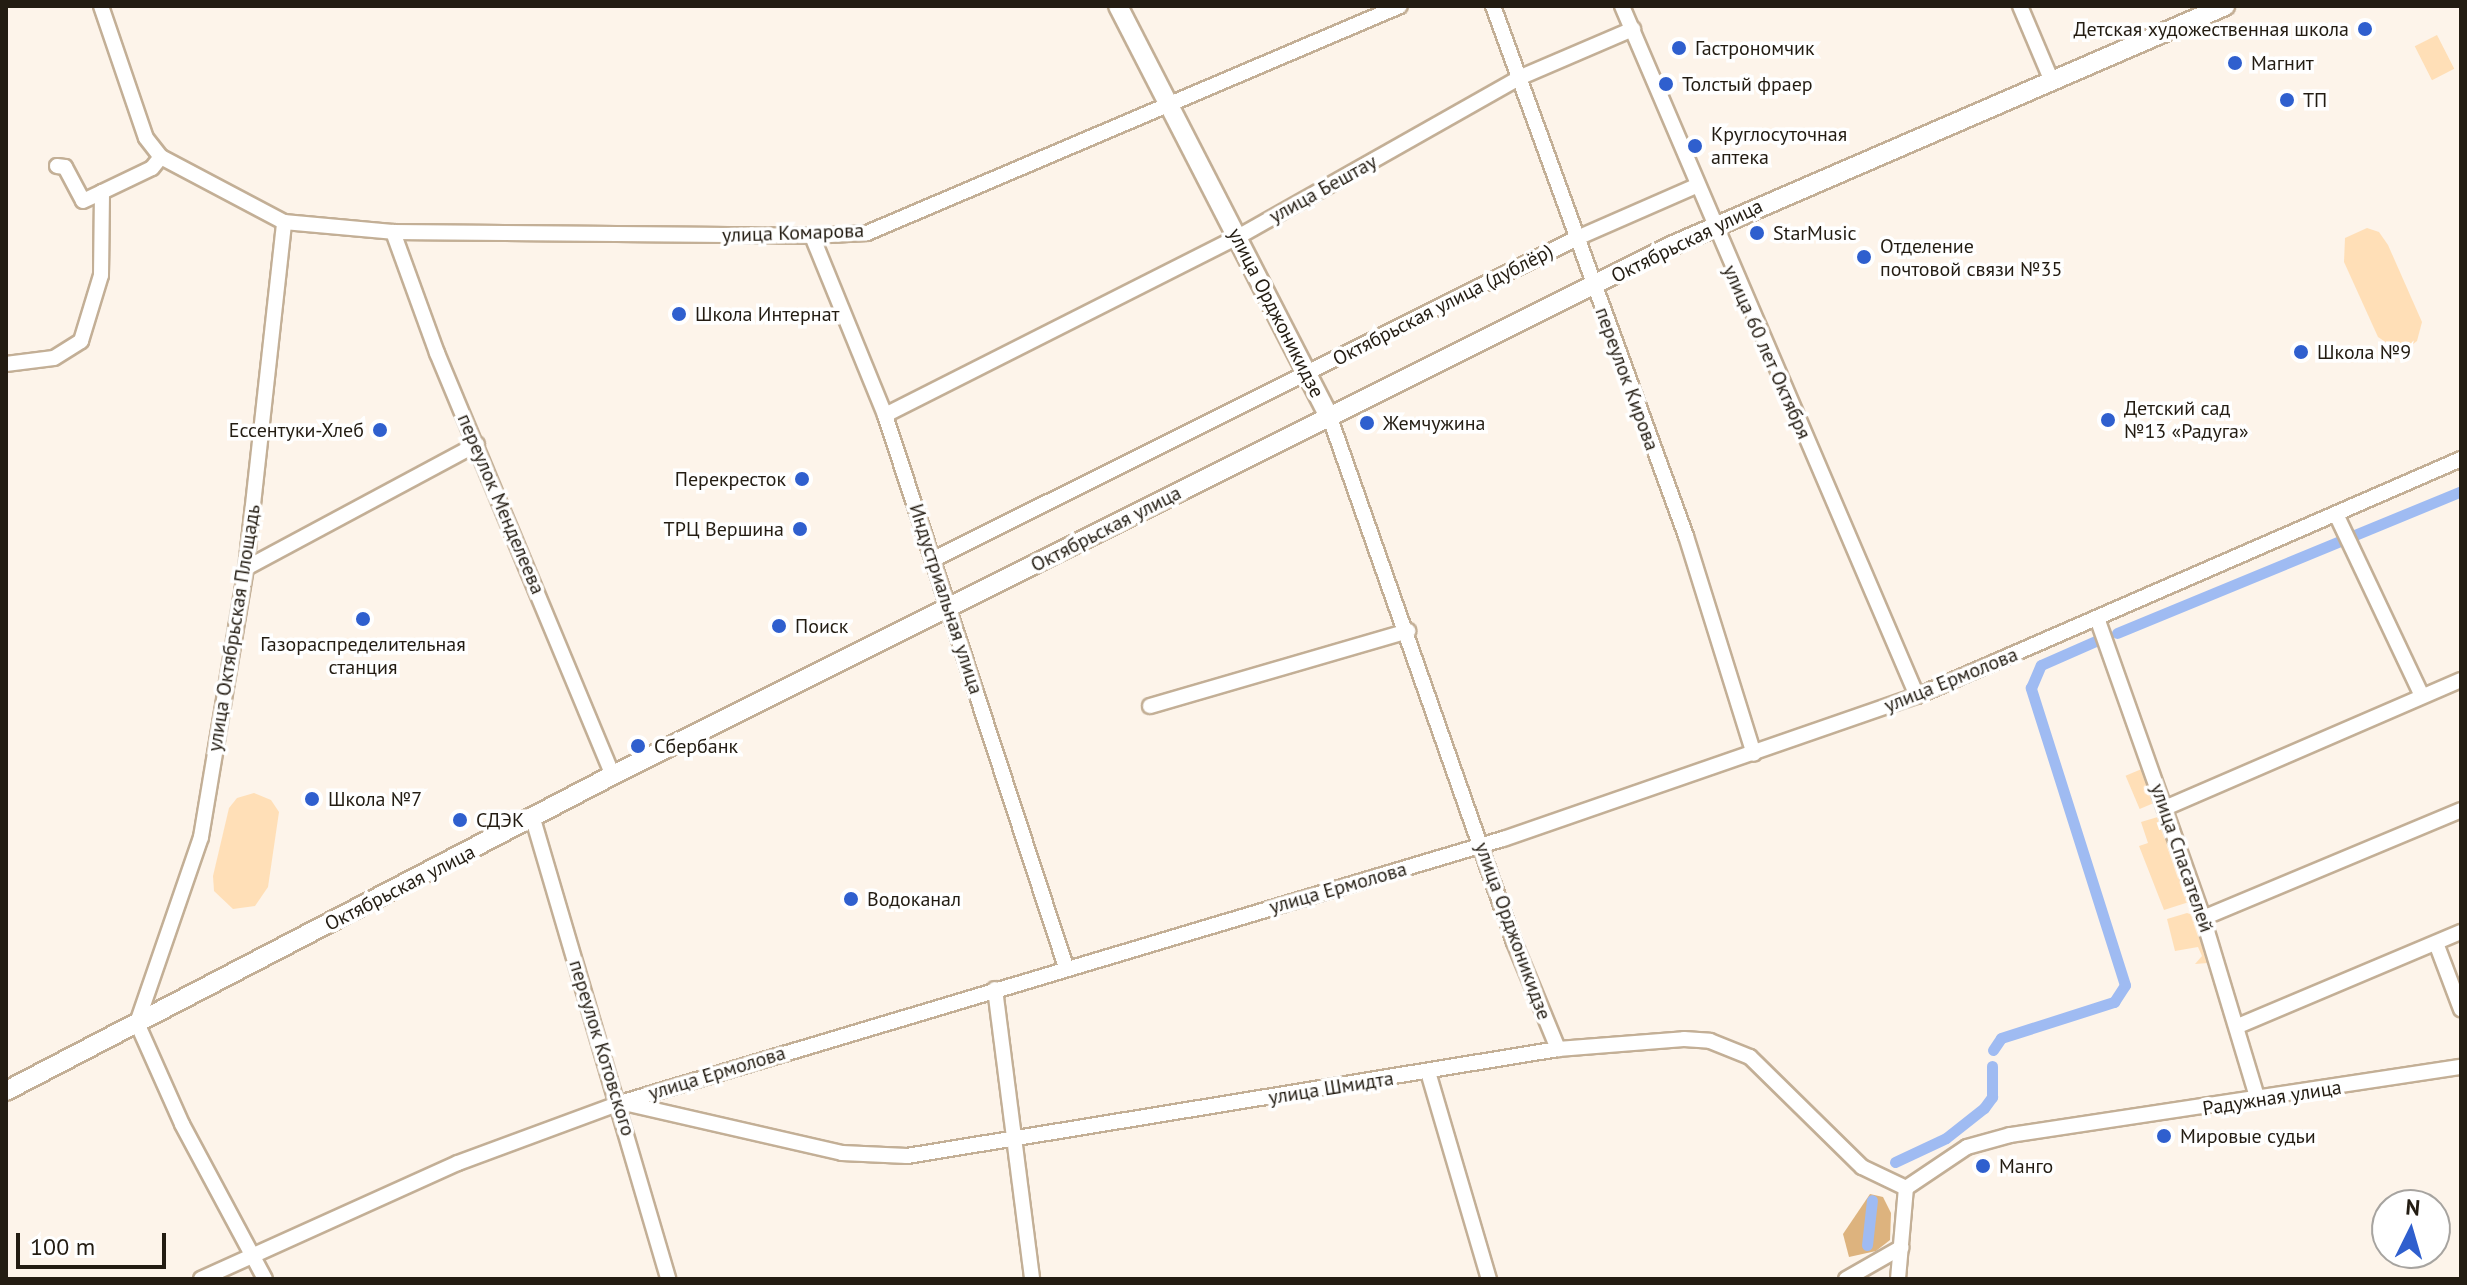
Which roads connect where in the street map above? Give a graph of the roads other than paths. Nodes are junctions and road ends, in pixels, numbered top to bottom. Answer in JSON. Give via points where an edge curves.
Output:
{"nodes":[{"id":1,"x":101,"y":6,"type":"edge"},
{"id":2,"x":1118,"y":6,"type":"edge"},
{"id":3,"x":1400,"y":6,"type":"edge"},
{"id":4,"x":1493,"y":6,"type":"edge"},
{"id":5,"x":1622,"y":6,"type":"edge"},
{"id":6,"x":2020,"y":6,"type":"edge"},
{"id":7,"x":2225,"y":6,"type":"edge"},
{"id":8,"x":1633,"y":29,"type":"junction"},
{"id":9,"x":1521,"y":77,"type":"junction"},
{"id":10,"x":2051,"y":79,"type":"junction"},
{"id":11,"x":1168,"y":105,"type":"junction"},
{"id":12,"x":161,"y":157,"type":"junction"},
{"id":13,"x":57,"y":166,"type":"dead end"},
{"id":14,"x":1696,"y":186,"type":"junction"},
{"id":15,"x":102,"y":192,"type":"junction"},
{"id":16,"x":284,"y":222,"type":"junction"},
{"id":17,"x":1713,"y":226,"type":"junction"},
{"id":18,"x":393,"y":232,"type":"junction"},
{"id":19,"x":812,"y":236,"type":"junction"},
{"id":20,"x":1238,"y":237,"type":"junction"},
{"id":21,"x":1577,"y":238,"type":"junction"},
{"id":22,"x":1594,"y":286,"type":"junction"},
{"id":23,"x":6,"y":364,"type":"edge"},
{"id":24,"x":1307,"y":373,"type":"junction"},
{"id":25,"x":885,"y":415,"type":"junction"},
{"id":26,"x":1330,"y":418,"type":"junction"},
{"id":27,"x":477,"y":444,"type":"junction"},
{"id":28,"x":2461,"y":459,"type":"edge"},
{"id":29,"x":2340,"y":520,"type":"junction"},
{"id":30,"x":934,"y":559,"type":"junction"},
{"id":31,"x":246,"y":568,"type":"junction"},
{"id":32,"x":950,"y":607,"type":"junction"},
{"id":33,"x":2099,"y":623,"type":"junction"},
{"id":34,"x":1408,"y":631,"type":"junction"},
{"id":35,"x":2461,"y":680,"type":"edge"},
{"id":36,"x":1917,"y":696,"type":"junction"},
{"id":37,"x":2422,"y":696,"type":"junction"},
{"id":38,"x":1150,"y":706,"type":"dead end"},
{"id":39,"x":1754,"y":754,"type":"junction"},
{"id":40,"x":613,"y":775,"type":"junction"},
{"id":41,"x":2165,"y":808,"type":"junction"},
{"id":42,"x":2461,"y":810,"type":"edge"},
{"id":43,"x":533,"y":819,"type":"junction"},
{"id":44,"x":1481,"y":845,"type":"junction"},
{"id":45,"x":2203,"y":918,"type":"junction"},
{"id":46,"x":2461,"y":932,"type":"edge"},
{"id":47,"x":2436,"y":943,"type":"junction"},
{"id":48,"x":1066,"y":967,"type":"junction"},
{"id":49,"x":995,"y":989,"type":"junction"},
{"id":50,"x":2461,"y":1009,"type":"edge"},
{"id":51,"x":137,"y":1023,"type":"junction"},
{"id":52,"x":2238,"y":1026,"type":"junction"},
{"id":53,"x":1558,"y":1049,"type":"junction"},
{"id":54,"x":2461,"y":1067,"type":"edge"},
{"id":55,"x":1428,"y":1072,"type":"junction"},
{"id":56,"x":6,"y":1091,"type":"edge"},
{"id":57,"x":2258,"y":1100,"type":"junction"},
{"id":58,"x":620,"y":1103,"type":"junction"},
{"id":59,"x":1017,"y":1139,"type":"junction"},
{"id":60,"x":1906,"y":1188,"type":"junction"},
{"id":61,"x":1902,"y":1247,"type":"junction"},
{"id":62,"x":255,"y":1258,"type":"junction"},
{"id":63,"x":201,"y":1279,"type":"edge"},
{"id":64,"x":265,"y":1279,"type":"edge"},
{"id":65,"x":668,"y":1279,"type":"edge"},
{"id":66,"x":1032,"y":1279,"type":"edge"},
{"id":67,"x":1489,"y":1279,"type":"edge"},
{"id":68,"x":1846,"y":1279,"type":"edge"},
{"id":69,"x":1898,"y":1279,"type":"edge"}],
"edges":[{"from":1,"to":12,"type":"street","via":[[146,138]]},
{"from":2,"to":11,"type":"main road","name":"улица Орджоникидзе"},
{"from":3,"to":11,"type":"street","name":"улица Комарова"},
{"from":4,"to":9,"type":"street","name":"переулок Кирова"},
{"from":5,"to":8,"type":"street","name":"улица 60 лет Октября"},
{"from":6,"to":10,"type":"street"},
{"from":7,"to":10,"type":"main road","name":"Октябрьская улица"},
{"from":8,"to":9,"type":"street","name":"улица Бештау"},
{"from":8,"to":14,"type":"street","name":"улица 60 лет Октября"},
{"from":9,"to":20,"type":"street","name":"улица Бештау"},
{"from":9,"to":21,"type":"street","name":"переулок Кирова"},
{"from":10,"to":17,"type":"main road","name":"Октябрьская улица"},
{"from":11,"to":19,"type":"street","name":"улица Комарова","via":[[867,233]]},
{"from":11,"to":20,"type":"main road","name":"улица Орджоникидзе"},
{"from":12,"to":15,"type":"street","via":[[152,168]]},
{"from":12,"to":16,"type":"street"},
{"from":13,"to":15,"type":"street","via":[[65,167],[83,201]]},
{"from":14,"to":17,"type":"street","name":"улица 60 лет Октября"},
{"from":14,"to":21,"type":"street","name":"Октябрьская улица (дублёр)"},
{"from":15,"to":23,"type":"street","via":[[101,275],[81,341],[54,358]]},
{"from":16,"to":18,"type":"street","name":"улица Комарова"},
{"from":16,"to":31,"type":"street","name":"улица Октябрьская Площадь"},
{"from":17,"to":22,"type":"main road","name":"Октябрьская улица"},
{"from":17,"to":36,"type":"street","name":"улица 60 лет Октября"},
{"from":18,"to":19,"type":"street","name":"улица Комарова"},
{"from":18,"to":27,"type":"street","name":"переулок Менделеева"},
{"from":19,"to":25,"type":"street","name":"Индустриальная улица"},
{"from":20,"to":24,"type":"main road","name":"улица Орджоникидзе"},
{"from":20,"to":25,"type":"street","name":"улица Бештау"},
{"from":21,"to":22,"type":"street","name":"переулок Кирова"},
{"from":21,"to":24,"type":"street","name":"Октябрьская улица (дублёр)"},
{"from":22,"to":26,"type":"main road","name":"Октябрьская улица"},
{"from":22,"to":39,"type":"street","name":"переулок Кирова","via":[[1686,536]]},
{"from":24,"to":26,"type":"main road","name":"улица Орджоникидзе"},
{"from":24,"to":30,"type":"street","name":"Октябрьская улица (дублёр)"},
{"from":25,"to":30,"type":"street","name":"Индустриальная улица"},
{"from":26,"to":32,"type":"main road","name":"Октябрьская улица"},
{"from":26,"to":34,"type":"street","name":"улица Орджоникидзе"},
{"from":27,"to":31,"type":"street"},
{"from":27,"to":40,"type":"street","name":"переулок Менделеева"},
{"from":28,"to":29,"type":"street","name":"улица Ермолова"},
{"from":29,"to":33,"type":"street","name":"улица Ермолова"},
{"from":29,"to":37,"type":"street"},
{"from":30,"to":32,"type":"street","name":"Индустриальная улица"},
{"from":31,"to":51,"type":"street","name":"улица Октябрьская Площадь","via":[[201,837]]},
{"from":32,"to":40,"type":"main road","name":"Октябрьская улица"},
{"from":32,"to":48,"type":"street","name":"Индустриальная улица"},
{"from":33,"to":36,"type":"street","name":"улица Ермолова"},
{"from":33,"to":41,"type":"street","name":"улица Спасателей"},
{"from":34,"to":38,"type":"street"},
{"from":34,"to":44,"type":"street","name":"улица Орджоникидзе"},
{"from":35,"to":37,"type":"street"},
{"from":36,"to":39,"type":"street","name":"улица Ермолова"},
{"from":37,"to":41,"type":"street"},
{"from":39,"to":44,"type":"street","name":"улица Ермолова"},
{"from":40,"to":43,"type":"main road","name":"Октябрьская улица"},
{"from":41,"to":45,"type":"street","name":"улица Спасателей"},
{"from":42,"to":45,"type":"street"},
{"from":43,"to":51,"type":"main road","name":"Октябрьская улица"},
{"from":43,"to":58,"type":"street","name":"переулок Котовского"},
{"from":44,"to":48,"type":"street","name":"улица Ермолова"},
{"from":44,"to":53,"type":"street","name":"улица Орджоникидзе"},
{"from":45,"to":52,"type":"street","name":"улица Спасателей"},
{"from":46,"to":47,"type":"street"},
{"from":47,"to":50,"type":"street"},
{"from":47,"to":52,"type":"street"},
{"from":48,"to":49,"type":"street","name":"улица Ермолова"},
{"from":49,"to":58,"type":"street","name":"улица Ермолова"},
{"from":49,"to":59,"type":"street"},
{"from":51,"to":56,"type":"main road","name":"Октябрьская улица"},
{"from":51,"to":62,"type":"street","via":[[182,1124]]},
{"from":52,"to":57,"type":"street","name":"улица Спасателей"},
{"from":53,"to":55,"type":"street","name":"улица Шмидта"},
{"from":53,"to":60,"type":"street","name":"улица Шмидта","via":[[1684,1039],[1731,1047],[1776,1079],[1862,1167]]},
{"from":54,"to":57,"type":"street","name":"Радужная улица"},
{"from":55,"to":59,"type":"street","name":"улица Шмидта"},
{"from":55,"to":67,"type":"street"},
{"from":57,"to":60,"type":"street","name":"Радужная улица","via":[[1993,1139],[1957,1153]]},
{"from":58,"to":59,"type":"street","name":"улица Шмидта","via":[[842,1153],[907,1156]]},
{"from":58,"to":62,"type":"street","name":"улица Ермолова","via":[[458,1163]]},
{"from":58,"to":65,"type":"street","name":"переулок Котовского"},
{"from":59,"to":66,"type":"street"},
{"from":60,"to":61,"type":"street"},
{"from":61,"to":68,"type":"street"},
{"from":61,"to":69,"type":"street"},
{"from":62,"to":63,"type":"street","name":"улица Ермолова"},
{"from":62,"to":64,"type":"street"}]}
